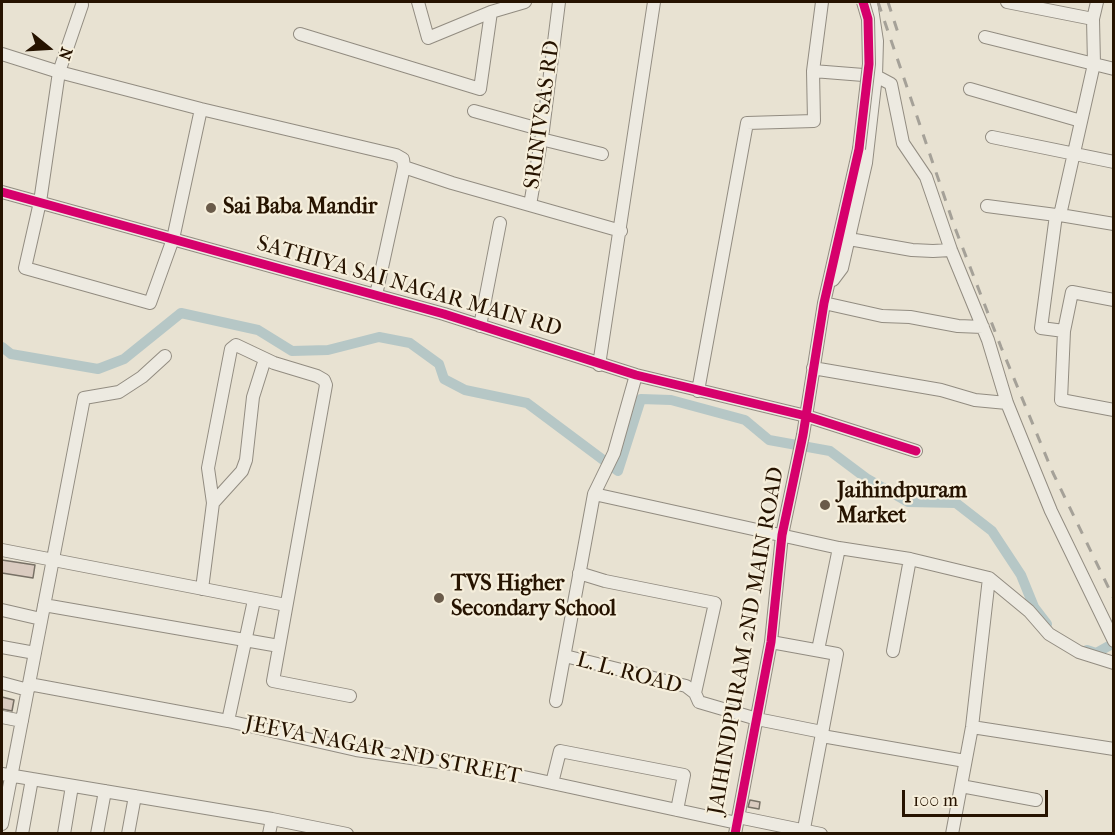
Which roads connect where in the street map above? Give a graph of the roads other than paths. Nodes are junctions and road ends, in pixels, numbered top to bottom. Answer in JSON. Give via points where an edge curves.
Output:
{"nodes":[{"id":1,"x":418,"y":2,"type":"edge"},
{"id":2,"x":525,"y":2,"type":"edge"},
{"id":3,"x":559,"y":2,"type":"edge"},
{"id":4,"x":654,"y":2,"type":"edge"},
{"id":5,"x":822,"y":2,"type":"edge"},
{"id":6,"x":863,"y":2,"type":"edge"},
{"id":7,"x":871,"y":2,"type":"edge"},
{"id":8,"x":1008,"y":2,"type":"edge"},
{"id":9,"x":1097,"y":2,"type":"edge"},
{"id":10,"x":82,"y":5,"type":"dead end"},
{"id":11,"x":491,"y":12,"type":"junction"},
{"id":12,"x":1093,"y":19,"type":"junction"},
{"id":13,"x":300,"y":34,"type":"dead end"},
{"id":14,"x":986,"y":37,"type":"dead end"},
{"id":15,"x":2,"y":54,"type":"edge"},
{"id":16,"x":1094,"y":64,"type":"junction"},
{"id":17,"x":1113,"y":69,"type":"edge"},
{"id":18,"x":813,"y":71,"type":"junction"},
{"id":19,"x":59,"y":72,"type":"junction"},
{"id":20,"x":876,"y":76,"type":"junction"},
{"id":21,"x":970,"y":89,"type":"dead end"},
{"id":22,"x":201,"y":109,"type":"junction"},
{"id":23,"x":474,"y":111,"type":"dead end"},
{"id":24,"x":1082,"y":121,"type":"junction"},
{"id":25,"x":542,"y":135,"type":"junction"},
{"id":26,"x":992,"y":137,"type":"dead end"},
{"id":27,"x":602,"y":154,"type":"dead end"},
{"id":28,"x":1074,"y":154,"type":"junction"},
{"id":29,"x":1113,"y":162,"type":"edge"},
{"id":30,"x":404,"y":167,"type":"junction"},
{"id":31,"x":2,"y":192,"type":"edge"},
{"id":32,"x":40,"y":202,"type":"junction"},
{"id":33,"x":530,"y":205,"type":"junction"},
{"id":34,"x":987,"y":206,"type":"dead end"},
{"id":35,"x":1058,"y":215,"type":"junction"},
{"id":36,"x":500,"y":223,"type":"dead end"},
{"id":37,"x":1113,"y":224,"type":"edge"},
{"id":38,"x":621,"y":231,"type":"junction"},
{"id":39,"x":173,"y":239,"type":"junction"},
{"id":40,"x":849,"y":239,"type":"junction"},
{"id":41,"x":951,"y":250,"type":"junction"},
{"id":42,"x":827,"y":289,"type":"junction"},
{"id":43,"x":376,"y":295,"type":"junction"},
{"id":44,"x":1113,"y":300,"type":"edge"},
{"id":45,"x":824,"y":303,"type":"junction"},
{"id":46,"x":480,"y":326,"type":"junction"},
{"id":47,"x":982,"y":327,"type":"junction"},
{"id":48,"x":1064,"y":332,"type":"junction"},
{"id":49,"x":165,"y":356,"type":"dead end"},
{"id":50,"x":265,"y":358,"type":"junction"},
{"id":51,"x":599,"y":365,"type":"junction"},
{"id":52,"x":813,"y":368,"type":"junction"},
{"id":53,"x":636,"y":375,"type":"junction"},
{"id":54,"x":699,"y":391,"type":"junction"},
{"id":55,"x":1007,"y":403,"type":"junction"},
{"id":56,"x":1113,"y":410,"type":"edge"},
{"id":57,"x":806,"y":416,"type":"junction"},
{"id":58,"x":916,"y":451,"type":"dead end"},
{"id":59,"x":594,"y":494,"type":"junction"},
{"id":60,"x":213,"y":503,"type":"junction"},
{"id":61,"x":782,"y":536,"type":"junction"},
{"id":62,"x":839,"y":548,"type":"junction"},
{"id":63,"x":2,"y":550,"type":"edge"},
{"id":64,"x":53,"y":559,"type":"junction"},
{"id":65,"x":910,"y":560,"type":"junction"},
{"id":66,"x":579,"y":573,"type":"junction"},
{"id":67,"x":989,"y":578,"type":"junction"},
{"id":68,"x":202,"y":589,"type":"junction"},
{"id":69,"x":254,"y":600,"type":"junction"},
{"id":70,"x":44,"y":605,"type":"junction"},
{"id":71,"x":286,"y":605,"type":"junction"},
{"id":72,"x":2,"y":610,"type":"edge"},
{"id":73,"x":41,"y":619,"type":"junction"},
{"id":74,"x":245,"y":641,"type":"junction"},
{"id":75,"x":1113,"y":641,"type":"edge"},
{"id":76,"x":771,"y":642,"type":"junction"},
{"id":77,"x":279,"y":646,"type":"junction"},
{"id":78,"x":2,"y":647,"type":"edge"},
{"id":79,"x":818,"y":650,"type":"junction"},
{"id":80,"x":893,"y":651,"type":"dead end"},
{"id":81,"x":35,"y":652,"type":"junction"},
{"id":82,"x":565,"y":656,"type":"junction"},
{"id":83,"x":1113,"y":663,"type":"edge"},
{"id":84,"x":2,"y":683,"type":"edge"},
{"id":85,"x":28,"y":687,"type":"junction"},
{"id":86,"x":695,"y":693,"type":"junction"},
{"id":87,"x":350,"y":696,"type":"dead end"},
{"id":88,"x":556,"y":701,"type":"dead end"},
{"id":89,"x":2,"y":717,"type":"edge"},
{"id":90,"x":757,"y":719,"type":"junction"},
{"id":91,"x":22,"y":721,"type":"junction"},
{"id":92,"x":228,"y":721,"type":"junction"},
{"id":93,"x":972,"y":727,"type":"junction"},
{"id":94,"x":822,"y":734,"type":"junction"},
{"id":95,"x":1113,"y":749,"type":"edge"},
{"id":96,"x":965,"y":761,"type":"junction"},
{"id":97,"x":6,"y":775,"type":"edge"},
{"id":98,"x":32,"y":779,"type":"junction"},
{"id":99,"x":552,"y":783,"type":"junction"},
{"id":100,"x":72,"y":786,"type":"junction"},
{"id":101,"x":961,"y":786,"type":"junction"},
{"id":102,"x":105,"y":791,"type":"junction"},
{"id":103,"x":135,"y":796,"type":"junction"},
{"id":104,"x":1036,"y":800,"type":"dead end"},
{"id":105,"x":677,"y":810,"type":"junction"},
{"id":106,"x":272,"y":819,"type":"junction"},
{"id":107,"x":2,"y":824,"type":"edge"},
{"id":108,"x":736,"y":824,"type":"edge"},
{"id":109,"x":803,"y":832,"type":"edge"},
{"id":110,"x":22,"y":834,"type":"edge"},
{"id":111,"x":64,"y":834,"type":"edge"},
{"id":112,"x":97,"y":834,"type":"edge"},
{"id":113,"x":129,"y":834,"type":"edge"},
{"id":114,"x":269,"y":834,"type":"edge"},
{"id":115,"x":347,"y":834,"type":"edge"},
{"id":116,"x":821,"y":834,"type":"edge"},
{"id":117,"x":952,"y":834,"type":"edge"}],
"edges":[{"from":1,"to":11,"type":"street","via":[[428,38]]},
{"from":2,"to":11,"type":"street"},
{"from":3,"to":25,"type":"street","name":"SRINIVSAS RD"},
{"from":4,"to":38,"type":"street"},
{"from":5,"to":18,"type":"street"},
{"from":6,"to":42,"type":"street","name":"JAIHINDPURAM 2ND MAIN ROAD","bridge":true,"via":[[868,20],[869,64],[859,149]]},
{"from":7,"to":20,"type":"street","via":[[877,41]]},
{"from":8,"to":12,"type":"street"},
{"from":9,"to":12,"type":"street"},
{"from":10,"to":19,"type":"street"},
{"from":11,"to":13,"type":"street","via":[[480,89]]},
{"from":12,"to":16,"type":"street"},
{"from":14,"to":16,"type":"street"},
{"from":15,"to":19,"type":"street"},
{"from":16,"to":17,"type":"street"},
{"from":16,"to":24,"type":"street"},
{"from":18,"to":20,"type":"street"},
{"from":18,"to":54,"type":"street","via":[[814,121],[747,123]]},
{"from":19,"to":22,"type":"street"},
{"from":19,"to":32,"type":"street"},
{"from":20,"to":40,"type":"street","via":[[866,163]]},
{"from":20,"to":41,"type":"street","via":[[891,84],[903,143],[926,177]]},
{"from":21,"to":24,"type":"street"},
{"from":22,"to":30,"type":"street","via":[[396,155],[403,159]]},
{"from":22,"to":39,"type":"street"},
{"from":23,"to":25,"type":"street"},
{"from":24,"to":28,"type":"street"},
{"from":25,"to":27,"type":"street"},
{"from":25,"to":33,"type":"street","name":"SRINIVSAS RD"},
{"from":26,"to":28,"type":"street"},
{"from":28,"to":29,"type":"street"},
{"from":28,"to":35,"type":"street"},
{"from":30,"to":33,"type":"street"},
{"from":30,"to":43,"type":"street"},
{"from":31,"to":32,"type":"street","name":"SATHIYA SAI NAGAR MAIN RD"},
{"from":32,"to":39,"type":"street","name":"SATHIYA SAI NAGAR MAIN RD"},
{"from":32,"to":39,"type":"street","via":[[26,268],[150,303]]},
{"from":33,"to":38,"type":"street","name":"SRINIVSAS RD"},
{"from":34,"to":35,"type":"street"},
{"from":35,"to":37,"type":"street"},
{"from":35,"to":48,"type":"street","via":[[1041,328]]},
{"from":36,"to":46,"type":"street"},
{"from":38,"to":51,"type":"street"},
{"from":39,"to":43,"type":"street","name":"SATHIYA SAI NAGAR MAIN RD"},
{"from":40,"to":41,"type":"street","via":[[912,250]]},
{"from":40,"to":42,"type":"street","via":[[842,268]]},
{"from":41,"to":47,"type":"street"},
{"from":42,"to":45,"type":"street","name":"JAIHINDPURAM 2ND MAIN ROAD"},
{"from":43,"to":46,"type":"street","name":"SATHIYA SAI NAGAR MAIN RD"},
{"from":44,"to":48,"type":"street","via":[[1072,292]]},
{"from":45,"to":47,"type":"street","via":[[882,316]]},
{"from":45,"to":52,"type":"street","name":"JAIHINDPURAM 2ND MAIN ROAD"},
{"from":46,"to":51,"type":"street","name":"SATHIYA SAI NAGAR MAIN RD"},
{"from":47,"to":55,"type":"street"},
{"from":48,"to":56,"type":"street","via":[[1061,400]]},
{"from":49,"to":64,"type":"street","via":[[119,392],[84,398]]},
{"from":50,"to":60,"type":"street","via":[[253,397],[246,460],[242,471]]},
{"from":50,"to":60,"type":"street","via":[[241,346],[231,349],[208,468]]},
{"from":50,"to":71,"type":"street","via":[[302,374],[317,376],[326,385]]},
{"from":51,"to":53,"type":"street","name":"SATHIYA SAI NAGAR MAIN RD"},
{"from":52,"to":55,"type":"street"},
{"from":52,"to":57,"type":"street","name":"JAIHINDPURAM 2ND MAIN ROAD"},
{"from":53,"to":54,"type":"street","name":"SATHIYA SAI NAGAR MAIN RD"},
{"from":53,"to":59,"type":"street","via":[[614,453]]},
{"from":54,"to":57,"type":"street","name":"SATHIYA SAI NAGAR MAIN RD"},
{"from":55,"to":75,"type":"street","via":[[1051,511]]},
{"from":57,"to":58,"type":"street","name":"SATHIYA SAI NAGAR MAIN RD"},
{"from":57,"to":61,"type":"street","name":"JAIHINDPURAM 2ND MAIN ROAD"},
{"from":59,"to":61,"type":"street"},
{"from":59,"to":66,"type":"street"},
{"from":60,"to":68,"type":"street"},
{"from":61,"to":62,"type":"street"},
{"from":61,"to":76,"type":"street","name":"JAIHINDPURAM 2ND MAIN ROAD"},
{"from":62,"to":65,"type":"street"},
{"from":62,"to":79,"type":"street"},
{"from":63,"to":64,"type":"street"},
{"from":64,"to":68,"type":"street"},
{"from":64,"to":70,"type":"street"},
{"from":65,"to":67,"type":"street"},
{"from":65,"to":80,"type":"street"},
{"from":66,"to":82,"type":"street"},
{"from":66,"to":86,"type":"street","via":[[715,603]]},
{"from":67,"to":83,"type":"street","via":[[1029,610],[1049,634],[1079,652]]},
{"from":67,"to":93,"type":"street"},
{"from":68,"to":69,"type":"street"},
{"from":69,"to":71,"type":"street"},
{"from":69,"to":74,"type":"street"},
{"from":70,"to":73,"type":"street"},
{"from":70,"to":74,"type":"street"},
{"from":71,"to":77,"type":"street"},
{"from":72,"to":73,"type":"street"},
{"from":73,"to":81,"type":"street"},
{"from":74,"to":77,"type":"street"},
{"from":74,"to":92,"type":"street"},
{"from":76,"to":79,"type":"street"},
{"from":76,"to":90,"type":"street","name":"JAIHINDPURAM 2ND MAIN ROAD"},
{"from":77,"to":87,"type":"street","via":[[273,681]]},
{"from":78,"to":81,"type":"street"},
{"from":79,"to":94,"type":"street","via":[[837,654]]},
{"from":81,"to":85,"type":"street"},
{"from":82,"to":86,"type":"street","name":"L. L. ROAD","via":[[686,686]]},
{"from":82,"to":88,"type":"street"},
{"from":84,"to":85,"type":"street","name":"JEEVA NAGAR 2ND STREET"},
{"from":85,"to":91,"type":"street"},
{"from":85,"to":92,"type":"street","name":"JEEVA NAGAR 2ND STREET"},
{"from":86,"to":90,"type":"street","name":"L. L. ROAD","via":[[699,702]]},
{"from":89,"to":91,"type":"street"},
{"from":90,"to":94,"type":"street","name":"L. L. ROAD"},
{"from":90,"to":108,"type":"street","name":"JAIHINDPURAM 2ND MAIN ROAD"},
{"from":91,"to":97,"type":"street"},
{"from":92,"to":99,"type":"street","name":"JEEVA NAGAR 2ND STREET","via":[[356,750],[487,769]]},
{"from":93,"to":95,"type":"street"},
{"from":93,"to":96,"type":"street"},
{"from":94,"to":96,"type":"street","name":"L. L. ROAD"},
{"from":94,"to":109,"type":"street"},
{"from":96,"to":101,"type":"street"},
{"from":97,"to":98,"type":"street"},
{"from":97,"to":107,"type":"street"},
{"from":98,"to":100,"type":"street"},
{"from":98,"to":110,"type":"street"},
{"from":99,"to":105,"type":"street","name":"JEEVA NAGAR 2ND STREET"},
{"from":99,"to":105,"type":"street","via":[[560,751],[684,775]]},
{"from":100,"to":102,"type":"street"},
{"from":100,"to":111,"type":"street"},
{"from":101,"to":104,"type":"street"},
{"from":101,"to":117,"type":"street"},
{"from":102,"to":103,"type":"street"},
{"from":102,"to":112,"type":"street"},
{"from":103,"to":106,"type":"street"},
{"from":103,"to":113,"type":"street"},
{"from":105,"to":108,"type":"street","name":"JEEVA NAGAR 2ND STREET"},
{"from":106,"to":114,"type":"street"},
{"from":106,"to":115,"type":"street"},
{"from":108,"to":109,"type":"street","name":"JEEVA NAGAR 2ND STREET"},
{"from":109,"to":116,"type":"street","name":"JEEVA NAGAR 2ND STREET"}]}
